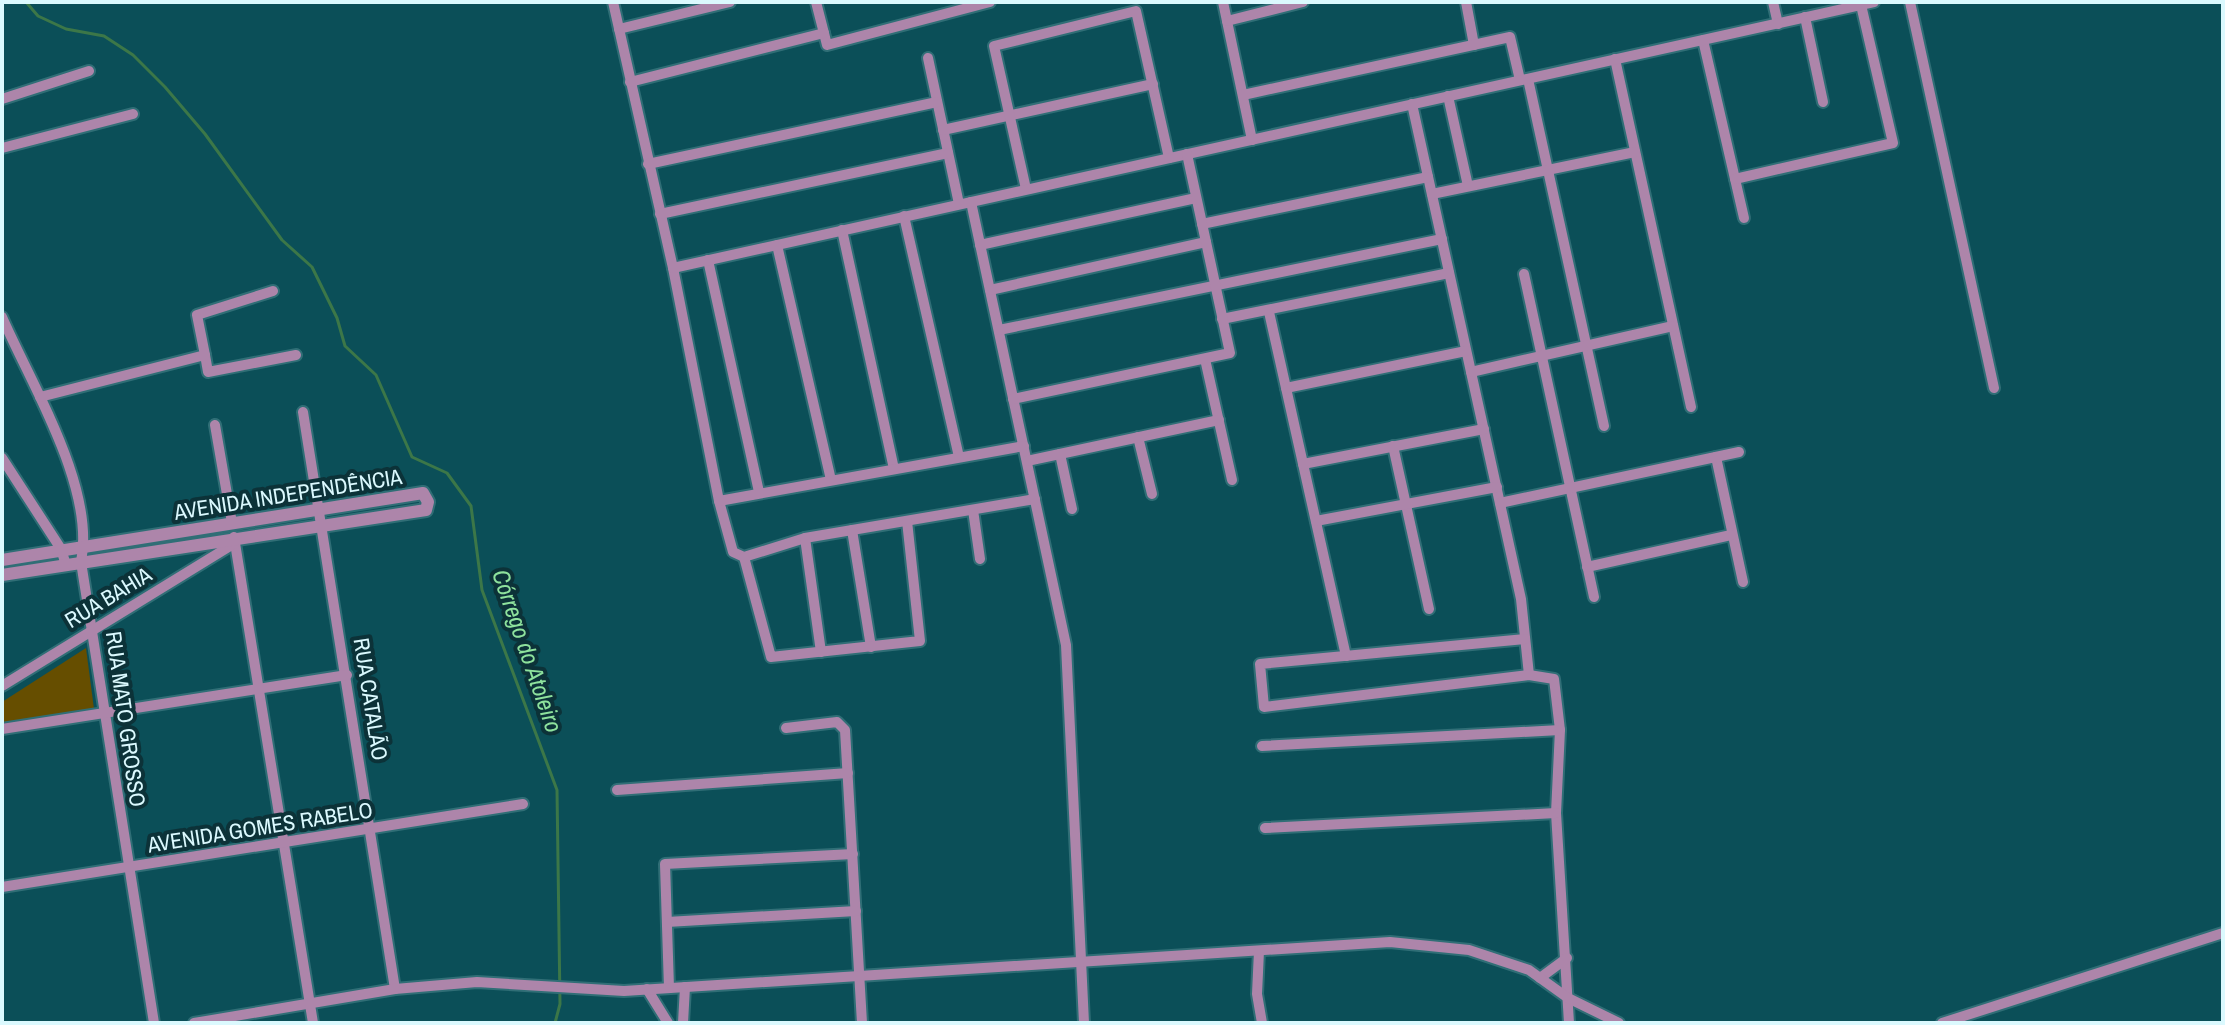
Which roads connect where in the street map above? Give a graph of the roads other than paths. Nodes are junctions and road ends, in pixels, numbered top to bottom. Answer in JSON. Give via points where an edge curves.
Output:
{"nodes":[{"id":1,"x":613,"y":2,"type":"edge"},
{"id":2,"x":730,"y":2,"type":"edge"},
{"id":3,"x":816,"y":2,"type":"edge"},
{"id":4,"x":990,"y":2,"type":"edge"},
{"id":5,"x":1223,"y":2,"type":"edge"},
{"id":6,"x":1303,"y":2,"type":"edge"},
{"id":7,"x":1466,"y":2,"type":"edge"},
{"id":8,"x":1773,"y":2,"type":"edge"},
{"id":9,"x":1874,"y":2,"type":"edge"},
{"id":10,"x":1910,"y":2,"type":"edge"},
{"id":11,"x":1861,"y":5,"type":"junction"},
{"id":12,"x":1805,"y":17,"type":"junction"},
{"id":13,"x":1227,"y":21,"type":"junction"},
{"id":14,"x":1778,"y":24,"type":"junction"},
{"id":15,"x":619,"y":29,"type":"junction"},
{"id":16,"x":825,"y":39,"type":"junction"},
{"id":17,"x":1703,"y":40,"type":"junction"},
{"id":18,"x":1474,"y":45,"type":"junction"},
{"id":19,"x":928,"y":58,"type":"dead end"},
{"id":20,"x":1615,"y":59,"type":"junction"},
{"id":21,"x":89,"y":71,"type":"dead end"},
{"id":22,"x":1524,"y":79,"type":"junction"},
{"id":23,"x":630,"y":82,"type":"junction"},
{"id":24,"x":1153,"y":84,"type":"junction"},
{"id":25,"x":1243,"y":95,"type":"junction"},
{"id":26,"x":1448,"y":96,"type":"junction"},
{"id":27,"x":2,"y":99,"type":"edge"},
{"id":28,"x":937,"y":102,"type":"junction"},
{"id":29,"x":1823,"y":102,"type":"dead end"},
{"id":30,"x":1412,"y":104,"type":"junction"},
{"id":31,"x":133,"y":114,"type":"dead end"},
{"id":32,"x":1010,"y":115,"type":"junction"},
{"id":33,"x":943,"y":130,"type":"junction"},
{"id":34,"x":1252,"y":140,"type":"junction"},
{"id":35,"x":2,"y":148,"type":"edge"},
{"id":36,"x":1635,"y":152,"type":"junction"},
{"id":37,"x":948,"y":153,"type":"junction"},
{"id":38,"x":1187,"y":154,"type":"junction"},
{"id":39,"x":1169,"y":158,"type":"junction"},
{"id":40,"x":648,"y":164,"type":"junction"},
{"id":41,"x":1548,"y":170,"type":"junction"},
{"id":42,"x":1428,"y":177,"type":"junction"},
{"id":43,"x":1735,"y":179,"type":"junction"},
{"id":44,"x":1468,"y":186,"type":"junction"},
{"id":45,"x":1026,"y":189,"type":"junction"},
{"id":46,"x":1432,"y":194,"type":"junction"},
{"id":47,"x":1196,"y":198,"type":"junction"},
{"id":48,"x":965,"y":203,"type":"junction"},
{"id":49,"x":660,"y":214,"type":"junction"},
{"id":50,"x":904,"y":216,"type":"junction"},
{"id":51,"x":1744,"y":218,"type":"dead end"},
{"id":52,"x":1202,"y":224,"type":"junction"},
{"id":53,"x":842,"y":230,"type":"junction"},
{"id":54,"x":1442,"y":239,"type":"junction"},
{"id":55,"x":1206,"y":242,"type":"junction"},
{"id":56,"x":777,"y":245,"type":"junction"},
{"id":57,"x":980,"y":245,"type":"junction"},
{"id":58,"x":708,"y":260,"type":"junction"},
{"id":59,"x":673,"y":268,"type":"junction"},
{"id":60,"x":1449,"y":273,"type":"junction"},
{"id":61,"x":1524,"y":274,"type":"dead end"},
{"id":62,"x":1215,"y":284,"type":"junction"},
{"id":63,"x":990,"y":290,"type":"junction"},
{"id":64,"x":273,"y":291,"type":"dead end"},
{"id":65,"x":1269,"y":312,"type":"junction"},
{"id":66,"x":2,"y":317,"type":"edge"},
{"id":67,"x":1222,"y":319,"type":"junction"},
{"id":68,"x":1673,"y":326,"type":"junction"},
{"id":69,"x":999,"y":330,"type":"junction"},
{"id":70,"x":7,"y":341,"type":"edge"},
{"id":71,"x":1587,"y":346,"type":"junction"},
{"id":72,"x":1466,"y":351,"type":"junction"},
{"id":73,"x":205,"y":355,"type":"junction"},
{"id":74,"x":296,"y":355,"type":"dead end"},
{"id":75,"x":1541,"y":356,"type":"junction"},
{"id":76,"x":1205,"y":359,"type":"junction"},
{"id":77,"x":1471,"y":372,"type":"junction"},
{"id":78,"x":1286,"y":388,"type":"junction"},
{"id":79,"x":1994,"y":388,"type":"dead end"},
{"id":80,"x":40,"y":397,"type":"junction"},
{"id":81,"x":1013,"y":399,"type":"junction"},
{"id":82,"x":1691,"y":407,"type":"dead end"},
{"id":83,"x":303,"y":412,"type":"dead end"},
{"id":84,"x":1219,"y":420,"type":"junction"},
{"id":85,"x":215,"y":425,"type":"dead end"},
{"id":86,"x":1604,"y":426,"type":"dead end"},
{"id":87,"x":1484,"y":429,"type":"junction"},
{"id":88,"x":1138,"y":437,"type":"junction"},
{"id":89,"x":1024,"y":446,"type":"junction"},
{"id":90,"x":1393,"y":446,"type":"junction"},
{"id":91,"x":1739,"y":452,"type":"dead end"},
{"id":92,"x":1060,"y":454,"type":"junction"},
{"id":93,"x":959,"y":457,"type":"junction"},
{"id":94,"x":1716,"y":457,"type":"junction"},
{"id":95,"x":2,"y":458,"type":"edge"},
{"id":96,"x":1027,"y":461,"type":"junction"},
{"id":97,"x":1303,"y":464,"type":"junction"},
{"id":98,"x":894,"y":469,"type":"junction"},
{"id":99,"x":831,"y":480,"type":"junction"},
{"id":100,"x":1232,"y":480,"type":"dead end"},
{"id":101,"x":1497,"y":487,"type":"junction"},
{"id":102,"x":1570,"y":489,"type":"junction"},
{"id":103,"x":759,"y":492,"type":"junction"},
{"id":104,"x":1152,"y":494,"type":"dead end"},
{"id":105,"x":1035,"y":499,"type":"junction"},
{"id":106,"x":719,"y":501,"type":"junction"},
{"id":107,"x":1500,"y":503,"type":"junction"},
{"id":108,"x":1406,"y":504,"type":"junction"},
{"id":109,"x":1072,"y":509,"type":"dead end"},
{"id":110,"x":973,"y":510,"type":"junction"},
{"id":111,"x":322,"y":517,"type":"junction"},
{"id":112,"x":907,"y":521,"type":"junction"},
{"id":113,"x":1316,"y":521,"type":"junction"},
{"id":114,"x":232,"y":523,"type":"junction"},
{"id":115,"x":852,"y":530,"type":"junction"},
{"id":116,"x":1731,"y":535,"type":"junction"},
{"id":117,"x":805,"y":538,"type":"junction"},
{"id":118,"x":234,"y":540,"type":"junction"},
{"id":119,"x":84,"y":547,"type":"junction"},
{"id":120,"x":61,"y":549,"type":"junction"},
{"id":121,"x":744,"y":557,"type":"junction"},
{"id":122,"x":980,"y":559,"type":"dead end"},
{"id":123,"x":2,"y":560,"type":"edge"},
{"id":124,"x":81,"y":562,"type":"junction"},
{"id":125,"x":66,"y":565,"type":"junction"},
{"id":126,"x":1587,"y":567,"type":"junction"},
{"id":127,"x":2,"y":575,"type":"edge"},
{"id":128,"x":1743,"y":582,"type":"dead end"},
{"id":129,"x":1594,"y":597,"type":"dead end"},
{"id":130,"x":1429,"y":609,"type":"dead end"},
{"id":131,"x":93,"y":629,"type":"junction"},
{"id":132,"x":1525,"y":639,"type":"junction"},
{"id":133,"x":871,"y":647,"type":"junction"},
{"id":134,"x":821,"y":652,"type":"junction"},
{"id":135,"x":1346,"y":656,"type":"junction"},
{"id":136,"x":347,"y":675,"type":"junction"},
{"id":137,"x":1529,"y":675,"type":"junction"},
{"id":138,"x":2,"y":686,"type":"edge"},
{"id":139,"x":258,"y":687,"type":"junction"},
{"id":140,"x":104,"y":712,"type":"junction"},
{"id":141,"x":786,"y":728,"type":"dead end"},
{"id":142,"x":2,"y":729,"type":"edge"},
{"id":143,"x":1560,"y":730,"type":"junction"},
{"id":144,"x":1262,"y":746,"type":"dead end"},
{"id":145,"x":848,"y":773,"type":"junction"},
{"id":146,"x":617,"y":790,"type":"dead end"},
{"id":147,"x":523,"y":804,"type":"dead end"},
{"id":148,"x":1556,"y":813,"type":"junction"},
{"id":149,"x":1265,"y":828,"type":"dead end"},
{"id":150,"x":371,"y":831,"type":"junction"},
{"id":151,"x":284,"y":843,"type":"junction"},
{"id":152,"x":853,"y":854,"type":"junction"},
{"id":153,"x":128,"y":868,"type":"junction"},
{"id":154,"x":2,"y":887,"type":"edge"},
{"id":155,"x":856,"y":911,"type":"junction"},
{"id":156,"x":667,"y":922,"type":"junction"},
{"id":157,"x":2223,"y":933,"type":"edge"},
{"id":158,"x":1259,"y":951,"type":"junction"},
{"id":159,"x":1567,"y":958,"type":"junction"},
{"id":160,"x":1081,"y":962,"type":"junction"},
{"id":161,"x":860,"y":976,"type":"junction"},
{"id":162,"x":1540,"y":978,"type":"junction"},
{"id":163,"x":685,"y":987,"type":"junction"},
{"id":164,"x":669,"y":988,"type":"junction"},
{"id":165,"x":395,"y":989,"type":"junction"},
{"id":166,"x":647,"y":989,"type":"junction"},
{"id":167,"x":1568,"y":998,"type":"junction"},
{"id":168,"x":310,"y":1005,"type":"junction"},
{"id":169,"x":1968,"y":1019,"type":"edge"},
{"id":170,"x":154,"y":1023,"type":"edge"},
{"id":171,"x":194,"y":1023,"type":"edge"},
{"id":172,"x":313,"y":1023,"type":"edge"},
{"id":173,"x":668,"y":1023,"type":"edge"},
{"id":174,"x":683,"y":1023,"type":"edge"},
{"id":175,"x":862,"y":1023,"type":"edge"},
{"id":176,"x":1084,"y":1023,"type":"edge"},
{"id":177,"x":1262,"y":1023,"type":"edge"},
{"id":178,"x":1569,"y":1023,"type":"edge"},
{"id":179,"x":1619,"y":1023,"type":"edge"},
{"id":180,"x":1942,"y":1023,"type":"edge"}],
"edges":[{"from":1,"to":15,"type":"street"},
{"from":2,"to":15,"type":"street"},
{"from":3,"to":16,"type":"street"},
{"from":4,"to":16,"type":"street","via":[[920,22]]},
{"from":5,"to":13,"type":"street"},
{"from":6,"to":13,"type":"street"},
{"from":7,"to":18,"type":"street"},
{"from":8,"to":14,"type":"street"},
{"from":9,"to":11,"type":"street"},
{"from":10,"to":79,"type":"street"},
{"from":11,"to":12,"type":"street"},
{"from":11,"to":43,"type":"street","via":[[1893,143]]},
{"from":12,"to":14,"type":"street"},
{"from":12,"to":29,"type":"street"},
{"from":13,"to":25,"type":"street"},
{"from":14,"to":17,"type":"street"},
{"from":15,"to":23,"type":"street"},
{"from":16,"to":23,"type":"street"},
{"from":17,"to":20,"type":"street"},
{"from":17,"to":43,"type":"street"},
{"from":18,"to":22,"type":"street","via":[[1510,37]]},
{"from":18,"to":25,"type":"street"},
{"from":19,"to":28,"type":"street"},
{"from":20,"to":22,"type":"street"},
{"from":20,"to":36,"type":"street"},
{"from":21,"to":27,"type":"street"},
{"from":22,"to":26,"type":"street"},
{"from":22,"to":41,"type":"street"},
{"from":23,"to":40,"type":"street"},
{"from":24,"to":32,"type":"street"},
{"from":24,"to":32,"type":"street","via":[[1136,11],[994,46]]},
{"from":24,"to":39,"type":"street"},
{"from":25,"to":34,"type":"street"},
{"from":26,"to":30,"type":"street"},
{"from":26,"to":44,"type":"street"},
{"from":28,"to":33,"type":"street"},
{"from":28,"to":40,"type":"street"},
{"from":30,"to":34,"type":"street"},
{"from":30,"to":42,"type":"street"},
{"from":31,"to":35,"type":"street"},
{"from":32,"to":33,"type":"street"},
{"from":32,"to":45,"type":"street"},
{"from":33,"to":37,"type":"street"},
{"from":34,"to":38,"type":"street"},
{"from":36,"to":41,"type":"street"},
{"from":36,"to":68,"type":"street"},
{"from":37,"to":48,"type":"street"},
{"from":37,"to":49,"type":"street"},
{"from":38,"to":39,"type":"street"},
{"from":38,"to":47,"type":"street"},
{"from":39,"to":45,"type":"street"},
{"from":40,"to":49,"type":"street"},
{"from":41,"to":44,"type":"street"},
{"from":41,"to":71,"type":"street"},
{"from":42,"to":46,"type":"street"},
{"from":42,"to":52,"type":"street"},
{"from":43,"to":51,"type":"street"},
{"from":44,"to":46,"type":"street"},
{"from":45,"to":48,"type":"street"},
{"from":46,"to":54,"type":"street"},
{"from":47,"to":52,"type":"street"},
{"from":47,"to":57,"type":"street"},
{"from":48,"to":50,"type":"street"},
{"from":48,"to":57,"type":"street"},
{"from":49,"to":59,"type":"street"},
{"from":50,"to":53,"type":"street"},
{"from":50,"to":93,"type":"street"},
{"from":52,"to":55,"type":"street"},
{"from":53,"to":56,"type":"street"},
{"from":53,"to":98,"type":"street"},
{"from":54,"to":60,"type":"street"},
{"from":54,"to":62,"type":"street"},
{"from":55,"to":62,"type":"street"},
{"from":55,"to":63,"type":"street"},
{"from":56,"to":58,"type":"street"},
{"from":56,"to":99,"type":"street"},
{"from":57,"to":63,"type":"street"},
{"from":58,"to":59,"type":"street"},
{"from":58,"to":103,"type":"street"},
{"from":59,"to":106,"type":"street"},
{"from":60,"to":65,"type":"street"},
{"from":60,"to":72,"type":"street"},
{"from":61,"to":75,"type":"street"},
{"from":62,"to":67,"type":"street"},
{"from":62,"to":69,"type":"street"},
{"from":63,"to":69,"type":"street"},
{"from":64,"to":73,"type":"street","via":[[197,315]]},
{"from":65,"to":67,"type":"street"},
{"from":65,"to":78,"type":"street"},
{"from":66,"to":70,"type":"street"},
{"from":67,"to":76,"type":"street","via":[[1230,353]]},
{"from":68,"to":71,"type":"street"},
{"from":68,"to":82,"type":"street"},
{"from":69,"to":81,"type":"street"},
{"from":70,"to":80,"type":"street"},
{"from":71,"to":75,"type":"street"},
{"from":71,"to":86,"type":"street"},
{"from":72,"to":77,"type":"street"},
{"from":72,"to":78,"type":"street"},
{"from":73,"to":74,"type":"street","via":[[208,372]]},
{"from":73,"to":80,"type":"street"},
{"from":75,"to":77,"type":"street"},
{"from":75,"to":102,"type":"street"},
{"from":76,"to":81,"type":"street"},
{"from":76,"to":84,"type":"street"},
{"from":77,"to":87,"type":"street"},
{"from":78,"to":97,"type":"street"},
{"from":80,"to":119,"type":"street","via":[[70,471]]},
{"from":81,"to":89,"type":"street"},
{"from":83,"to":111,"type":"street","name":"RUA CATALÃO"},
{"from":84,"to":88,"type":"street"},
{"from":84,"to":100,"type":"street"},
{"from":85,"to":114,"type":"street"},
{"from":87,"to":90,"type":"street"},
{"from":87,"to":101,"type":"street"},
{"from":88,"to":92,"type":"street"},
{"from":88,"to":104,"type":"street"},
{"from":89,"to":93,"type":"street"},
{"from":89,"to":96,"type":"street"},
{"from":90,"to":97,"type":"street"},
{"from":90,"to":108,"type":"street"},
{"from":91,"to":94,"type":"street"},
{"from":92,"to":96,"type":"street"},
{"from":92,"to":109,"type":"street"},
{"from":93,"to":98,"type":"street"},
{"from":94,"to":102,"type":"street"},
{"from":94,"to":116,"type":"street"},
{"from":95,"to":120,"type":"street"},
{"from":96,"to":105,"type":"street"},
{"from":97,"to":113,"type":"street"},
{"from":98,"to":99,"type":"street"},
{"from":99,"to":103,"type":"street"},
{"from":101,"to":107,"type":"street"},
{"from":101,"to":108,"type":"street"},
{"from":102,"to":107,"type":"street"},
{"from":102,"to":126,"type":"street"},
{"from":103,"to":106,"type":"street"},
{"from":105,"to":110,"type":"street"},
{"from":105,"to":160,"type":"street","via":[[1070,673]]},
{"from":106,"to":121,"type":"street","via":[[730,545]]},
{"from":107,"to":132,"type":"street"},
{"from":108,"to":113,"type":"street"},
{"from":108,"to":130,"type":"street"},
{"from":110,"to":112,"type":"street"},
{"from":110,"to":122,"type":"street"},
{"from":111,"to":111,"type":"street","name":"AVENIDA INDEPENDÊNCIA","via":[[426,510],[428,502],[423,493]]},
{"from":111,"to":114,"type":"street","name":"AVENIDA INDEPENDÊNCIA"},
{"from":111,"to":118,"type":"street","name":"AVENIDA INDEPENDÊNCIA"},
{"from":111,"to":136,"type":"street","name":"RUA CATALÃO"},
{"from":112,"to":115,"type":"street"},
{"from":112,"to":133,"type":"street","via":[[920,641]]},
{"from":113,"to":135,"type":"street"},
{"from":114,"to":119,"type":"street","name":"AVENIDA INDEPENDÊNCIA"},
{"from":115,"to":117,"type":"street"},
{"from":115,"to":133,"type":"street"},
{"from":116,"to":126,"type":"street"},
{"from":116,"to":128,"type":"street"},
{"from":117,"to":121,"type":"street"},
{"from":117,"to":134,"type":"street"},
{"from":118,"to":124,"type":"street","name":"AVENIDA INDEPENDÊNCIA"},
{"from":118,"to":131,"type":"street","name":"RUA BAHIA"},
{"from":118,"to":139,"type":"street"},
{"from":119,"to":120,"type":"street","name":"AVENIDA INDEPENDÊNCIA"},
{"from":119,"to":124,"type":"street"},
{"from":120,"to":123,"type":"street","name":"AVENIDA INDEPENDÊNCIA"},
{"from":120,"to":125,"type":"street"},
{"from":121,"to":134,"type":"street","via":[[771,657]]},
{"from":124,"to":125,"type":"street","name":"AVENIDA INDEPENDÊNCIA"},
{"from":124,"to":131,"type":"street","name":"RUA MATO GROSSO"},
{"from":125,"to":127,"type":"street","name":"AVENIDA INDEPENDÊNCIA"},
{"from":126,"to":129,"type":"street"},
{"from":131,"to":138,"type":"street","name":"RUA BAHIA"},
{"from":131,"to":140,"type":"street","name":"RUA MATO GROSSO"},
{"from":132,"to":135,"type":"street"},
{"from":132,"to":137,"type":"street"},
{"from":133,"to":134,"type":"street"},
{"from":135,"to":137,"type":"street","via":[[1260,664],[1264,707]]},
{"from":136,"to":139,"type":"street"},
{"from":136,"to":150,"type":"street","name":"RUA CATALÃO"},
{"from":137,"to":143,"type":"street","via":[[1554,679]]},
{"from":139,"to":140,"type":"street"},
{"from":139,"to":151,"type":"street"},
{"from":140,"to":142,"type":"street"},
{"from":140,"to":153,"type":"street","name":"RUA MATO GROSSO"},
{"from":141,"to":145,"type":"street","via":[[843,725]]},
{"from":143,"to":144,"type":"street"},
{"from":143,"to":148,"type":"street"},
{"from":145,"to":146,"type":"street"},
{"from":145,"to":152,"type":"street"},
{"from":147,"to":150,"type":"street","name":"AVENIDA GOMES RABELO"},
{"from":148,"to":149,"type":"street"},
{"from":148,"to":159,"type":"street"},
{"from":150,"to":151,"type":"street","name":"AVENIDA GOMES RABELO"},
{"from":150,"to":165,"type":"street","name":"RUA CATALÃO"},
{"from":151,"to":153,"type":"street","name":"AVENIDA GOMES RABELO"},
{"from":151,"to":168,"type":"street"},
{"from":152,"to":155,"type":"street"},
{"from":152,"to":156,"type":"street","via":[[665,864]]},
{"from":153,"to":154,"type":"street","name":"AVENIDA GOMES RABELO"},
{"from":153,"to":170,"type":"street","name":"RUA MATO GROSSO"},
{"from":155,"to":156,"type":"street"},
{"from":155,"to":161,"type":"street"},
{"from":156,"to":164,"type":"street"},
{"from":157,"to":169,"type":"street"},
{"from":158,"to":160,"type":"street"},
{"from":158,"to":162,"type":"street","via":[[1390,942],[1469,950]]},
{"from":158,"to":177,"type":"street"},
{"from":159,"to":162,"type":"street"},
{"from":159,"to":167,"type":"street"},
{"from":160,"to":161,"type":"street"},
{"from":160,"to":176,"type":"street"},
{"from":161,"to":163,"type":"street"},
{"from":161,"to":175,"type":"street"},
{"from":162,"to":167,"type":"street"},
{"from":163,"to":164,"type":"street"},
{"from":163,"to":174,"type":"street"},
{"from":164,"to":166,"type":"street"},
{"from":165,"to":166,"type":"street","via":[[477,982]]},
{"from":165,"to":168,"type":"street"},
{"from":166,"to":173,"type":"street"},
{"from":167,"to":178,"type":"street"},
{"from":167,"to":179,"type":"street"},
{"from":168,"to":171,"type":"street"},
{"from":168,"to":172,"type":"street"},
{"from":169,"to":180,"type":"street"}]}
